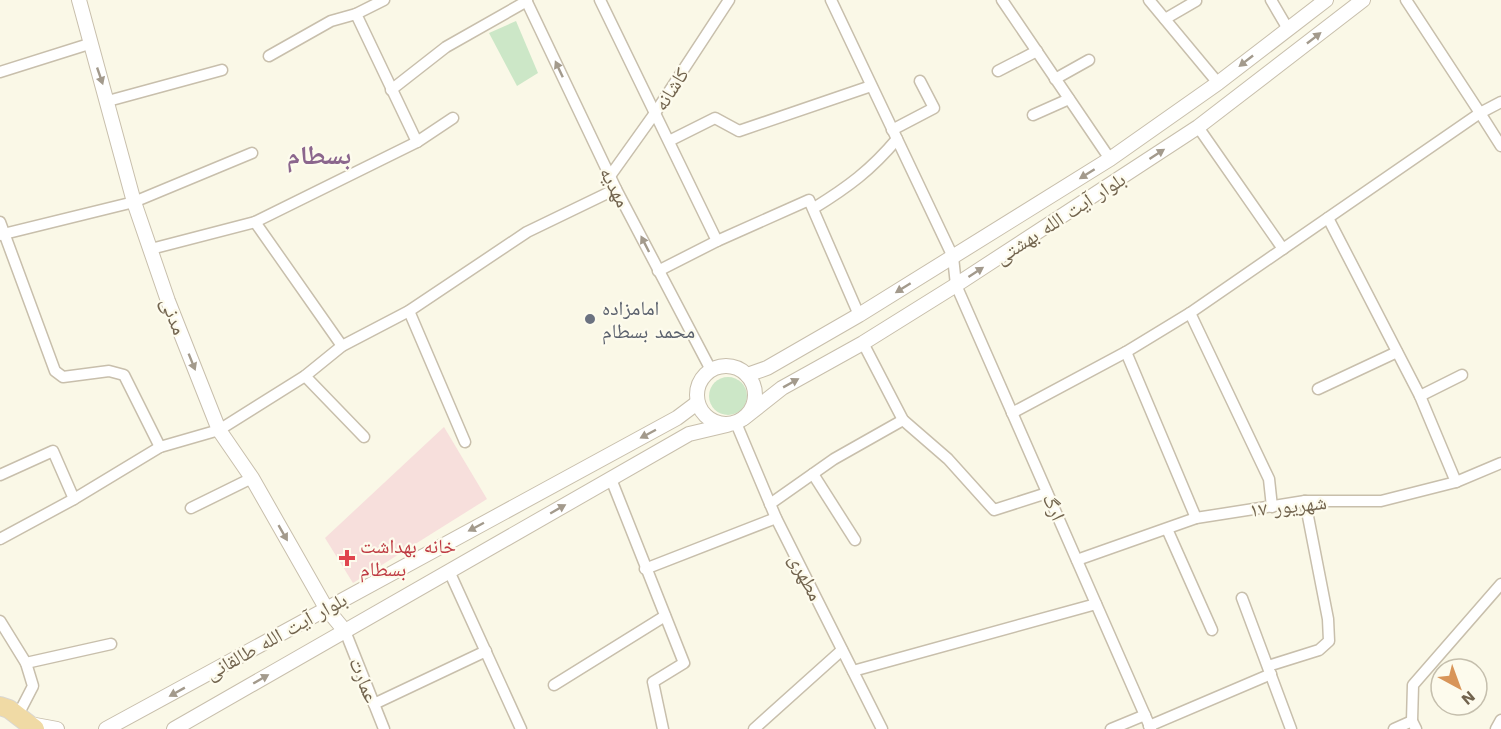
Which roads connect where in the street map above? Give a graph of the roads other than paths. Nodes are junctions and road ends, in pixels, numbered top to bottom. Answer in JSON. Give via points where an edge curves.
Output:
{"nodes":[{"id":1,"x":79,"y":0,"type":"edge"},
{"id":2,"x":384,"y":0,"type":"edge"},
{"id":3,"x":526,"y":0,"type":"edge"},
{"id":4,"x":600,"y":0,"type":"edge"},
{"id":5,"x":729,"y":0,"type":"edge"},
{"id":6,"x":831,"y":0,"type":"edge"},
{"id":7,"x":1002,"y":0,"type":"edge"},
{"id":8,"x":1149,"y":0,"type":"edge"},
{"id":9,"x":1271,"y":0,"type":"edge"},
{"id":10,"x":1363,"y":0,"type":"edge"},
{"id":11,"x":1406,"y":0,"type":"edge"},
{"id":12,"x":1196,"y":1,"type":"edge"},
{"id":13,"x":1322,"y":1,"type":"edge"},
{"id":14,"x":356,"y":14,"type":"junction"},
{"id":15,"x":1165,"y":19,"type":"junction"},
{"id":16,"x":1288,"y":29,"type":"junction"},
{"id":17,"x":89,"y":44,"type":"junction"},
{"id":18,"x":1037,"y":51,"type":"junction"},
{"id":19,"x":269,"y":56,"type":"dead end"},
{"id":20,"x":1089,"y":60,"type":"dead end"},
{"id":21,"x":222,"y":70,"type":"dead end"},
{"id":22,"x":998,"y":71,"type":"dead end"},
{"id":23,"x":0,"y":72,"type":"edge"},
{"id":24,"x":1055,"y":79,"type":"junction"},
{"id":25,"x":920,"y":81,"type":"dead end"},
{"id":26,"x":1218,"y":83,"type":"junction"},
{"id":27,"x":871,"y":86,"type":"junction"},
{"id":28,"x":391,"y":90,"type":"junction"},
{"id":29,"x":1069,"y":99,"type":"junction"},
{"id":30,"x":108,"y":101,"type":"junction"},
{"id":31,"x":1501,"y":102,"type":"edge"},
{"id":32,"x":656,"y":113,"type":"junction"},
{"id":33,"x":1480,"y":113,"type":"junction"},
{"id":34,"x":1033,"y":115,"type":"dead end"},
{"id":35,"x":453,"y":118,"type":"dead end"},
{"id":36,"x":1198,"y":127,"type":"junction"},
{"id":37,"x":895,"y":135,"type":"junction"},
{"id":38,"x":669,"y":141,"type":"junction"},
{"id":39,"x":417,"y":142,"type":"junction"},
{"id":40,"x":1501,"y":146,"type":"edge"},
{"id":41,"x":252,"y":153,"type":"dead end"},
{"id":42,"x":1110,"y":159,"type":"junction"},
{"id":43,"x":610,"y":176,"type":"junction"},
{"id":44,"x":616,"y":189,"type":"junction"},
{"id":45,"x":134,"y":202,"type":"junction"},
{"id":46,"x":814,"y":208,"type":"junction"},
{"id":47,"x":1328,"y":218,"type":"junction"},
{"id":48,"x":0,"y":222,"type":"edge"},
{"id":49,"x":255,"y":222,"type":"junction"},
{"id":50,"x":2,"y":235,"type":"edge"},
{"id":51,"x":717,"y":241,"type":"junction"},
{"id":52,"x":151,"y":249,"type":"junction"},
{"id":53,"x":1283,"y":249,"type":"junction"},
{"id":54,"x":953,"y":257,"type":"junction"},
{"id":55,"x":658,"y":271,"type":"junction"},
{"id":56,"x":957,"y":285,"type":"junction"},
{"id":57,"x":409,"y":310,"type":"junction"},
{"id":58,"x":1190,"y":312,"type":"junction"},
{"id":59,"x":859,"y":315,"type":"junction"},
{"id":60,"x":864,"y":343,"type":"junction"},
{"id":61,"x":342,"y":346,"type":"junction"},
{"id":62,"x":1126,"y":352,"type":"junction"},
{"id":63,"x":1397,"y":352,"type":"junction"},
{"id":64,"x":711,"y":370,"type":"junction"},
{"id":65,"x":747,"y":375,"type":"junction"},
{"id":66,"x":1462,"y":375,"type":"dead end"},
{"id":67,"x":305,"y":376,"type":"junction"},
{"id":68,"x":1318,"y":389,"type":"dead end"},
{"id":69,"x":1420,"y":396,"type":"junction"},
{"id":70,"x":697,"y":403,"type":"junction"},
{"id":71,"x":1012,"y":413,"type":"junction"},
{"id":72,"x":903,"y":420,"type":"junction"},
{"id":73,"x":736,"y":422,"type":"junction"},
{"id":74,"x":219,"y":430,"type":"junction"},
{"id":75,"x":364,"y":437,"type":"dead end"},
{"id":76,"x":465,"y":442,"type":"dead end"},
{"id":77,"x":160,"y":447,"type":"junction"},
{"id":78,"x":1501,"y":463,"type":"edge"},
{"id":79,"x":813,"y":474,"type":"junction"},
{"id":80,"x":0,"y":475,"type":"edge"},
{"id":81,"x":252,"y":478,"type":"junction"},
{"id":82,"x":611,"y":479,"type":"junction"},
{"id":83,"x":1456,"y":482,"type":"junction"},
{"id":84,"x":1047,"y":493,"type":"junction"},
{"id":85,"x":74,"y":499,"type":"junction"},
{"id":86,"x":1305,"y":501,"type":"junction"},
{"id":87,"x":770,"y":504,"type":"junction"},
{"id":88,"x":1272,"y":507,"type":"junction"},
{"id":89,"x":191,"y":508,"type":"dead end"},
{"id":90,"x":776,"y":518,"type":"junction"},
{"id":91,"x":1196,"y":518,"type":"junction"},
{"id":92,"x":1167,"y":529,"type":"junction"},
{"id":93,"x":0,"y":539,"type":"edge"},
{"id":94,"x":855,"y":540,"type":"dead end"},
{"id":95,"x":1077,"y":560,"type":"junction"},
{"id":96,"x":645,"y":569,"type":"junction"},
{"id":97,"x":449,"y":572,"type":"junction"},
{"id":98,"x":1501,"y":584,"type":"edge"},
{"id":99,"x":1242,"y":598,"type":"dead end"},
{"id":100,"x":1096,"y":604,"type":"junction"},
{"id":101,"x":326,"y":608,"type":"junction"},
{"id":102,"x":665,"y":616,"type":"junction"},
{"id":103,"x":0,"y":621,"type":"edge"},
{"id":104,"x":1212,"y":630,"type":"dead end"},
{"id":105,"x":345,"y":631,"type":"junction"},
{"id":106,"x":111,"y":644,"type":"dead end"},
{"id":107,"x":842,"y":650,"type":"junction"},
{"id":108,"x":486,"y":651,"type":"junction"},
{"id":109,"x":26,"y":663,"type":"junction"},
{"id":110,"x":1269,"y":670,"type":"junction"},
{"id":111,"x":853,"y":671,"type":"junction"},
{"id":112,"x":554,"y":685,"type":"dead end"},
{"id":113,"x":374,"y":704,"type":"junction"},
{"id":114,"x":15,"y":714,"type":"edge"},
{"id":115,"x":1501,"y":720,"type":"edge"},
{"id":116,"x":1148,"y":723,"type":"edge"},
{"id":117,"x":1414,"y":725,"type":"edge"},
{"id":118,"x":57,"y":729,"type":"edge"},
{"id":119,"x":106,"y":729,"type":"edge"},
{"id":120,"x":174,"y":729,"type":"edge"},
{"id":121,"x":384,"y":729,"type":"edge"},
{"id":122,"x":522,"y":729,"type":"edge"},
{"id":123,"x":663,"y":729,"type":"edge"},
{"id":124,"x":754,"y":729,"type":"edge"},
{"id":125,"x":882,"y":729,"type":"edge"},
{"id":126,"x":1111,"y":729,"type":"edge"},
{"id":127,"x":1291,"y":729,"type":"edge"},
{"id":128,"x":1394,"y":729,"type":"edge"},
{"id":129,"x":1496,"y":729,"type":"edge"}],
"edges":[{"from":1,"to":17,"type":"street","name":"مدنی"},
{"from":2,"to":14,"type":"street"},
{"from":3,"to":28,"type":"street","via":[[446,47]]},
{"from":43,"to":3,"type":"street","name":"مهدیه","one_way":true},
{"from":4,"to":32,"type":"street"},
{"from":5,"to":32,"type":"street","name":"کاشانه"},
{"from":6,"to":27,"type":"street","name":"ارگ"},
{"from":7,"to":18,"type":"street"},
{"from":8,"to":15,"type":"street"},
{"from":9,"to":16,"type":"street"},
{"from":36,"to":10,"type":"street","name":"بلوار آیت الله بهشتی","one_way":true},
{"from":11,"to":33,"type":"street"},
{"from":12,"to":15,"type":"street"},
{"from":13,"to":16,"type":"street","name":"بلوار آیت الله بهشتی"},
{"from":14,"to":19,"type":"street","via":[[331,21]]},
{"from":14,"to":28,"type":"street"},
{"from":15,"to":26,"type":"street"},
{"from":16,"to":26,"type":"street","name":"بلوار آیت الله بهشتی","one_way":true},
{"from":17,"to":23,"type":"street"},
{"from":17,"to":30,"type":"street","name":"مدنی","one_way":true},
{"from":18,"to":22,"type":"street"},
{"from":18,"to":24,"type":"street"},
{"from":20,"to":24,"type":"street"},
{"from":21,"to":30,"type":"street"},
{"from":24,"to":29,"type":"street"},
{"from":25,"to":37,"type":"street","via":[[934,108]]},
{"from":26,"to":42,"type":"street","name":"بلوار آیت الله بهشتی"},
{"from":27,"to":37,"type":"street","name":"ارگ"},
{"from":27,"to":38,"type":"street","via":[[739,131],[715,118]]},
{"from":28,"to":39,"type":"street"},
{"from":29,"to":34,"type":"street"},
{"from":29,"to":42,"type":"street"},
{"from":30,"to":45,"type":"street","name":"مدنی"},
{"from":31,"to":33,"type":"street"},
{"from":32,"to":38,"type":"street"},
{"from":32,"to":43,"type":"street","name":"کاشانه"},
{"from":33,"to":40,"type":"street"},
{"from":33,"to":47,"type":"street"},
{"from":35,"to":39,"type":"street"},
{"from":36,"to":53,"type":"street"},
{"from":56,"to":36,"type":"street","name":"بلوار آیت الله بهشتی","one_way":true},
{"from":37,"to":46,"type":"street","via":[[859,179]]},
{"from":37,"to":54,"type":"street","name":"ارگ"},
{"from":38,"to":51,"type":"street"},
{"from":39,"to":49,"type":"street"},
{"from":41,"to":45,"type":"street"},
{"from":42,"to":54,"type":"street","name":"بلوار آیت الله بهشتی","one_way":true},
{"from":43,"to":44,"type":"street","name":"مهدیه"},
{"from":55,"to":44,"type":"street","name":"مهدیه","one_way":true},
{"from":44,"to":57,"type":"street","via":[[527,232]]},
{"from":45,"to":50,"type":"street"},
{"from":45,"to":52,"type":"street","name":"مدنی"},
{"from":46,"to":51,"type":"street","via":[[809,200]]},
{"from":46,"to":59,"type":"street"},
{"from":47,"to":53,"type":"street"},
{"from":47,"to":63,"type":"street"},
{"from":48,"to":50,"type":"street"},
{"from":49,"to":52,"type":"street"},
{"from":49,"to":61,"type":"street"},
{"from":50,"to":77,"type":"street","via":[[55,371],[63,377],[109,371],[124,375]]},
{"from":51,"to":55,"type":"street"},
{"from":52,"to":74,"type":"street","name":"مدنی","one_way":true},
{"from":53,"to":58,"type":"street"},
{"from":54,"to":56,"type":"street","name":"ارگ"},
{"from":54,"to":59,"type":"street","name":"بلوار آیت الله بهشتی","one_way":true},
{"from":55,"to":64,"type":"street","name":"مهدیه"},
{"from":56,"to":60,"type":"street","name":"بلوار آیت الله بهشتی"},
{"from":56,"to":71,"type":"street","name":"ارگ"},
{"from":57,"to":61,"type":"street"},
{"from":57,"to":76,"type":"street"},
{"from":58,"to":62,"type":"street"},
{"from":58,"to":88,"type":"street","via":[[1269,478]]},
{"from":59,"to":65,"type":"street","name":"بلوار آیت الله بهشتی"},
{"from":60,"to":72,"type":"street"},
{"from":73,"to":60,"type":"street","name":"بلوار آیت الله بهشتی","one_way":true,"via":[[782,388]]},
{"from":61,"to":67,"type":"street"},
{"from":62,"to":71,"type":"street"},
{"from":62,"to":91,"type":"street"},
{"from":63,"to":68,"type":"street"},
{"from":63,"to":69,"type":"street"},
{"from":64,"to":65,"type":"street","via":[[730,366]]},
{"from":64,"to":70,"type":"street","via":[[699,384]]},
{"from":65,"to":73,"type":"street","via":[[755,392],[754,402]]},
{"from":66,"to":69,"type":"street"},
{"from":67,"to":74,"type":"street"},
{"from":67,"to":75,"type":"street"},
{"from":69,"to":83,"type":"street"},
{"from":70,"to":73,"type":"street","via":[[708,419]]},
{"from":70,"to":101,"type":"street","name":"بلوار آیت الله طالقانی","one_way":true,"via":[[677,418]]},
{"from":71,"to":84,"type":"street","name":"ارگ"},
{"from":72,"to":79,"type":"street"},
{"from":72,"to":84,"type":"street","via":[[948,459],[994,510]]},
{"from":73,"to":82,"type":"street","name":"بلوار آیت الله طالقانی","via":[[689,434]]},
{"from":73,"to":87,"type":"street","name":"مطهری"},
{"from":74,"to":77,"type":"street"},
{"from":74,"to":81,"type":"street","name":"مدنی"},
{"from":77,"to":85,"type":"street"},
{"from":78,"to":83,"type":"street","name":"۱۷ شهریور"},
{"from":79,"to":87,"type":"street"},
{"from":79,"to":94,"type":"street"},
{"from":80,"to":85,"type":"street","via":[[53,451]]},
{"from":81,"to":89,"type":"street"},
{"from":81,"to":101,"type":"street","name":"مدنی","one_way":true},
{"from":82,"to":96,"type":"street"},
{"from":97,"to":82,"type":"street","name":"بلوار آیت الله طالقانی","one_way":true},
{"from":83,"to":86,"type":"street","name":"۱۷ شهریور","via":[[1381,501]]},
{"from":84,"to":95,"type":"street","name":"ارگ"},
{"from":85,"to":93,"type":"street"},
{"from":86,"to":88,"type":"street","name":"۱۷ شهریور"},
{"from":86,"to":110,"type":"street","via":[[1329,641],[1319,650]]},
{"from":87,"to":90,"type":"street","name":"مطهری"},
{"from":88,"to":91,"type":"street","name":"۱۷ شهریور"},
{"from":90,"to":96,"type":"street"},
{"from":90,"to":107,"type":"street","name":"مطهری"},
{"from":91,"to":92,"type":"street","name":"۱۷ شهریور"},
{"from":92,"to":95,"type":"street","name":"۱۷ شهریور"},
{"from":92,"to":104,"type":"street"},
{"from":95,"to":100,"type":"street","name":"ارگ"},
{"from":96,"to":102,"type":"street"},
{"from":97,"to":105,"type":"street","name":"بلوار آیت الله طالقانی"},
{"from":97,"to":108,"type":"street"},
{"from":98,"to":117,"type":"street","via":[[1413,686]]},
{"from":99,"to":110,"type":"street"},
{"from":100,"to":111,"type":"street"},
{"from":100,"to":116,"type":"street","name":"ارگ"},
{"from":101,"to":105,"type":"street","name":"مدنی"},
{"from":101,"to":119,"type":"street","name":"بلوار آیت الله طالقانی","one_way":true},
{"from":102,"to":112,"type":"street"},
{"from":102,"to":123,"type":"street","via":[[684,663],[653,682]]},
{"from":103,"to":109,"type":"street"},
{"from":105,"to":113,"type":"street","name":"عمارت"},
{"from":120,"to":105,"type":"street","name":"بلوار آیت الله طالقانی","one_way":true},
{"from":106,"to":109,"type":"street"},
{"from":107,"to":111,"type":"street","name":"مطهری"},
{"from":107,"to":124,"type":"street"},
{"from":108,"to":113,"type":"street"},
{"from":108,"to":122,"type":"street"},
{"from":109,"to":114,"type":"street","via":[[33,686]]},
{"from":110,"to":116,"type":"street"},
{"from":110,"to":127,"type":"street"},
{"from":111,"to":125,"type":"street","name":"مطهری"},
{"from":113,"to":121,"type":"street","name":"عمارت"},
{"from":114,"to":118,"type":"street"},
{"from":115,"to":129,"type":"street"},
{"from":116,"to":126,"type":"street"},
{"from":117,"to":128,"type":"street"}]}
